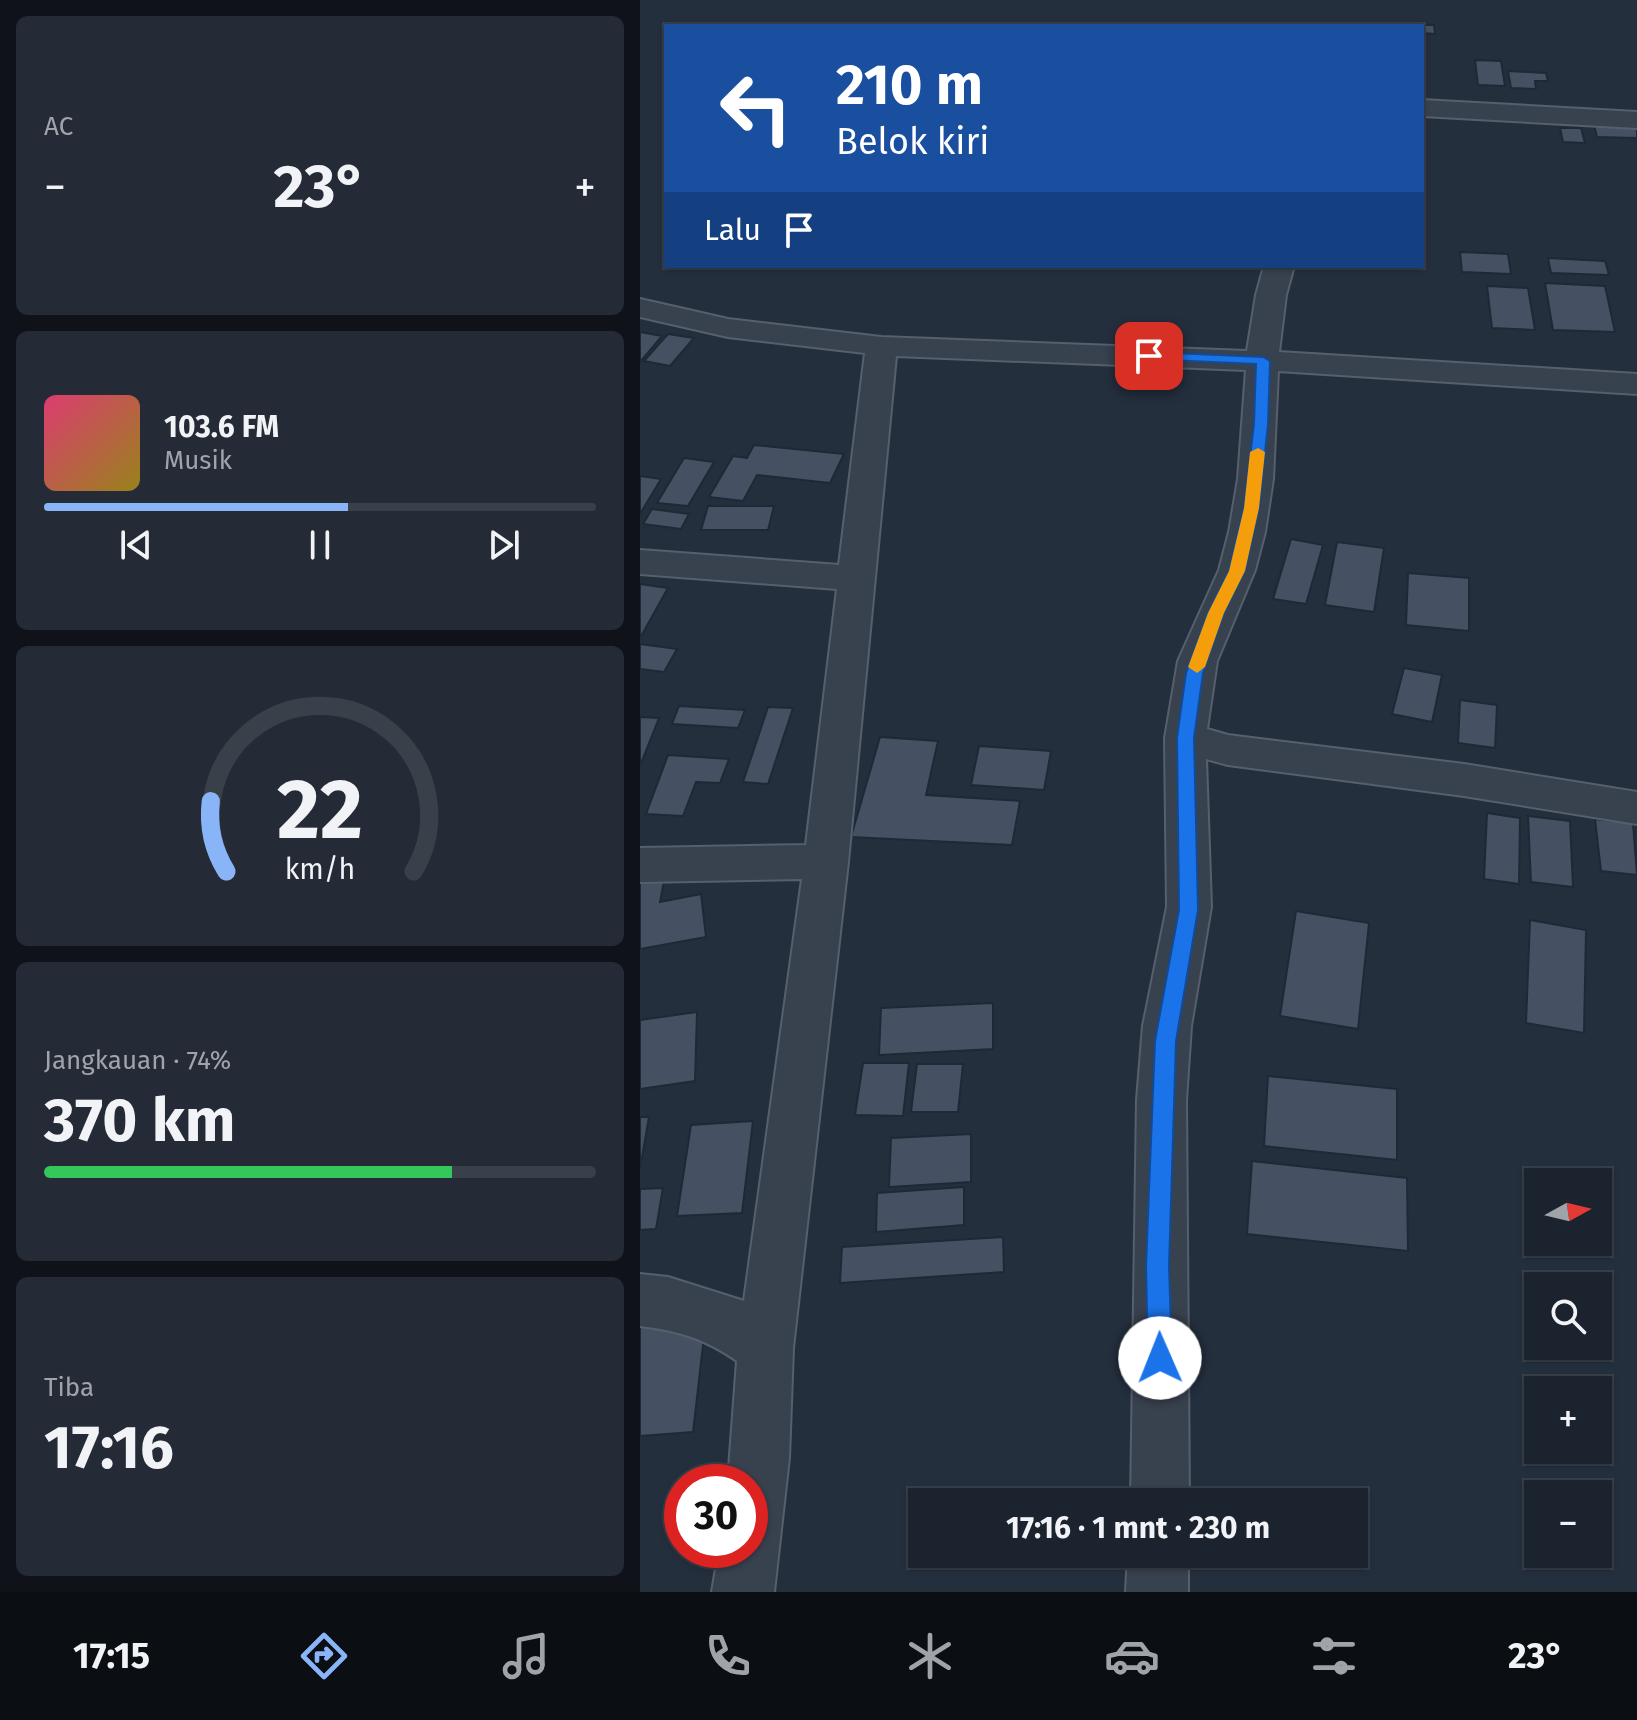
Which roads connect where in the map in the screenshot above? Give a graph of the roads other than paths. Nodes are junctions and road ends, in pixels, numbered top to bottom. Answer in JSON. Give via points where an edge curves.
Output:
{"nodes":[{"id":1,"x":1424,"y":108,"type":"edge"},
{"id":2,"x":1637,"y":120,"type":"edge"},
{"id":3,"x":1278,"y":268,"type":"edge"},
{"id":4,"x":640,"y":308,"type":"edge"},
{"id":5,"x":881,"y":346,"type":"junction"},
{"id":6,"x":1263,"y":361,"type":"junction"},
{"id":7,"x":1637,"y":384,"type":"edge"},
{"id":8,"x":640,"y":562,"type":"edge"},
{"id":9,"x":856,"y":578,"type":"junction"},
{"id":10,"x":1185,"y":738,"type":"junction"},
{"id":11,"x":1637,"y":808,"type":"edge"},
{"id":12,"x":826,"y":862,"type":"junction"},
{"id":13,"x":640,"y":865,"type":"edge"},
{"id":14,"x":640,"y":1300,"type":"edge"},
{"id":15,"x":765,"y":1348,"type":"junction"},
{"id":16,"x":759,"y":1464,"type":"edge"},
{"id":17,"x":1160,"y":1488,"type":"edge"},
{"id":18,"x":746,"y":1568,"type":"edge"},
{"id":19,"x":1158,"y":1568,"type":"edge"},
{"id":20,"x":743,"y":1592,"type":"edge"},
{"id":21,"x":1157,"y":1592,"type":"edge"}],
"edges":[{"from":1,"to":2,"type":"street"},
{"from":3,"to":6,"type":"street","via":[[1269,296]]},
{"from":4,"to":5,"type":"street","via":[[728,328]]},
{"from":5,"to":6,"type":"street"},
{"from":5,"to":9,"type":"street"},
{"from":6,"to":7,"type":"street"},
{"from":6,"to":10,"type":"street","via":[[1252,508],[1237,571],[1194,673]]},
{"from":8,"to":9,"type":"street"},
{"from":9,"to":12,"type":"street"},
{"from":10,"to":11,"type":"street","via":[[1228,750]]},
{"from":10,"to":17,"type":"street","via":[[1189,910],[1165,1041],[1160,1180]]},
{"from":12,"to":13,"type":"street"},
{"from":12,"to":15,"type":"street"},
{"from":14,"to":15,"type":"street","via":[[723,1319]]},
{"from":15,"to":16,"type":"street"},
{"from":18,"to":20,"type":"street"},
{"from":19,"to":21,"type":"street"}]}
